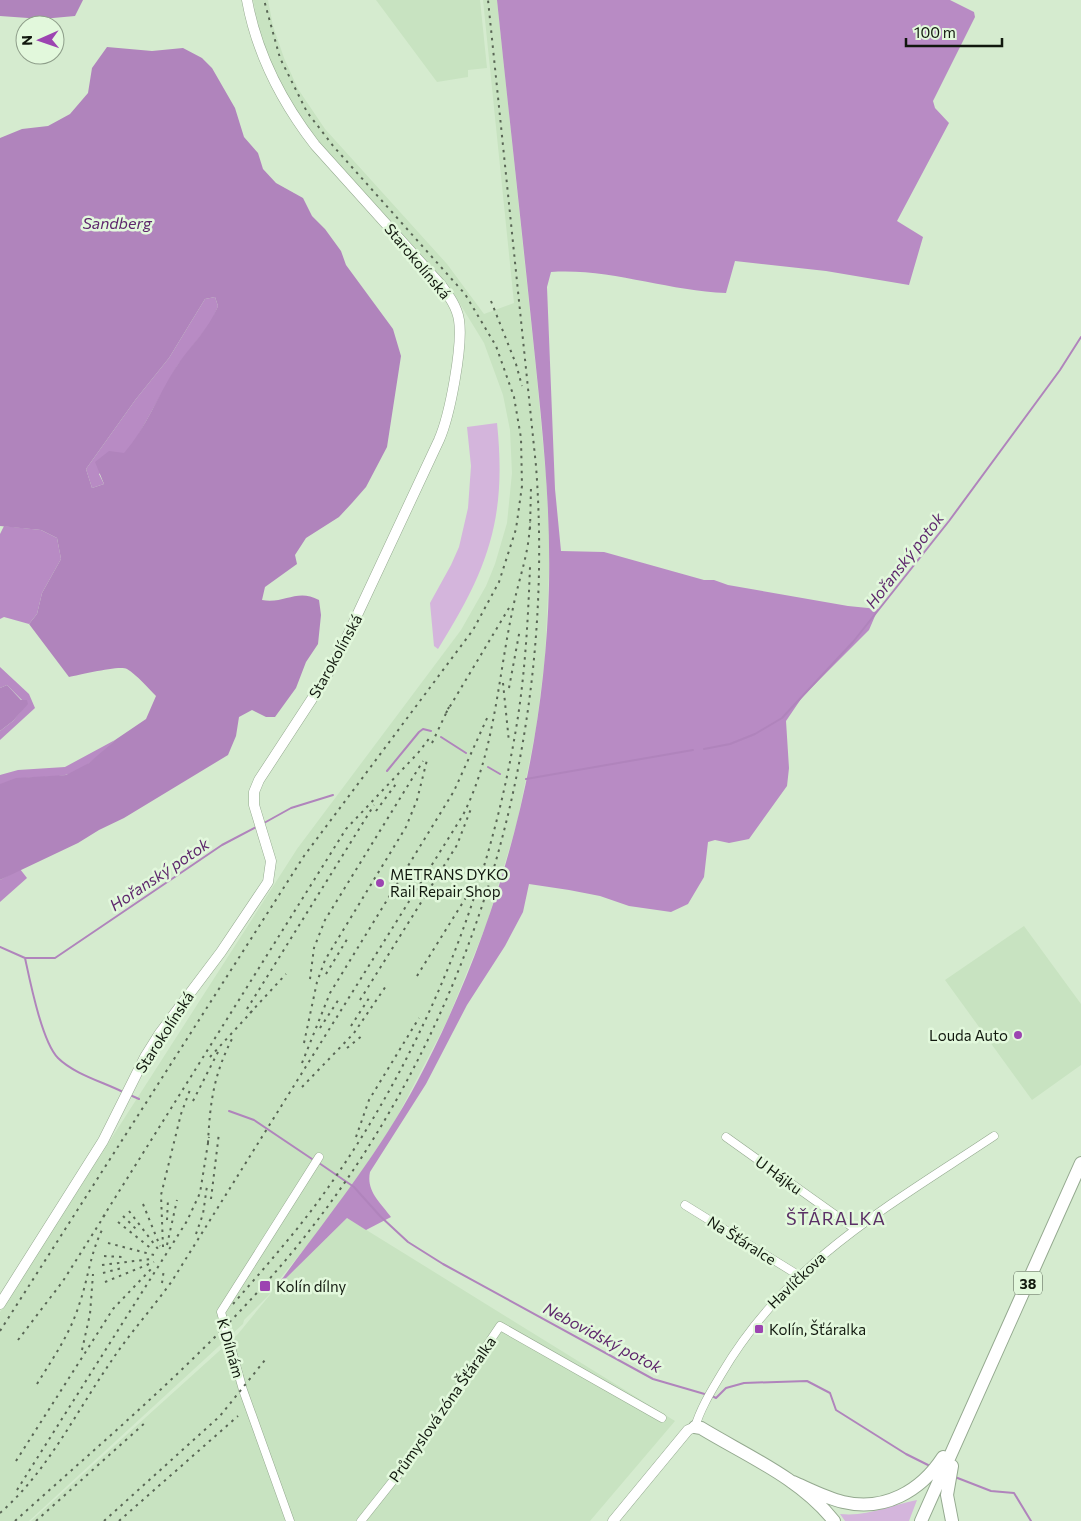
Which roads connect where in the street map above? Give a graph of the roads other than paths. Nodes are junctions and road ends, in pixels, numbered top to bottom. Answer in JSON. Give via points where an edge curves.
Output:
{"nodes":[{"id":1,"x":247,"y":0,"type":"edge"},
{"id":2,"x":994,"y":1136,"type":"dead end"},
{"id":3,"x":726,"y":1137,"type":"dead end"},
{"id":4,"x":319,"y":1157,"type":"dead end"},
{"id":5,"x":1081,"y":1163,"type":"edge"},
{"id":6,"x":685,"y":1206,"type":"dead end"},
{"id":7,"x":855,"y":1230,"type":"junction"},
{"id":8,"x":798,"y":1276,"type":"junction"},
{"id":9,"x":0,"y":1304,"type":"edge"},
{"id":10,"x":662,"y":1418,"type":"dead end"},
{"id":11,"x":694,"y":1427,"type":"junction"},
{"id":12,"x":945,"y":1465,"type":"junction"},
{"id":13,"x":939,"y":1478,"type":"junction"},
{"id":14,"x":793,"y":1482,"type":"junction"},
{"id":15,"x":290,"y":1521,"type":"edge"},
{"id":16,"x":361,"y":1521,"type":"edge"},
{"id":17,"x":613,"y":1521,"type":"edge"},
{"id":18,"x":822,"y":1521,"type":"edge"},
{"id":19,"x":834,"y":1521,"type":"edge"},
{"id":20,"x":921,"y":1521,"type":"edge"},
{"id":21,"x":952,"y":1521,"type":"edge"}],
"edges":[{"from":1,"to":9,"type":"street","name":"Starokolínská","via":[[262,56],[302,128],[442,285],[456,308],[459,320],[446,424],[325,679],[258,780],[254,792],[256,815],[271,861],[268,882],[160,1033],[103,1141]]},
{"from":2,"to":7,"type":"street","name":"Havlíčkova"},
{"from":3,"to":7,"type":"street","name":"U Hájku"},
{"from":4,"to":15,"type":"street","name":"K Dílnám","via":[[221,1310],[243,1390]]},
{"from":5,"to":12,"type":"main road","number":"38"},
{"from":6,"to":8,"type":"street","name":"Na Šťáralce"},
{"from":7,"to":8,"type":"street","name":"Havlíčkova"},
{"from":8,"to":11,"type":"street","name":"Havlíčkova","via":[[763,1312],[736,1350]]},
{"from":10,"to":16,"type":"street","name":"Průmyslová zóna Šťáralka","via":[[500,1326],[415,1453]]},
{"from":11,"to":14,"type":"main road","via":[[701,1428]]},
{"from":11,"to":17,"type":"street","name":"Havlíčkova","via":[[688,1430]]},
{"from":12,"to":13,"type":"main road"},
{"from":12,"to":13,"type":"main road"},
{"from":13,"to":14,"type":"main road","via":[[922,1483],[901,1497],[866,1505],[837,1500]]},
{"from":13,"to":20,"type":"main road"},
{"from":13,"to":21,"type":"main road"},
{"from":14,"to":18,"type":"main road"},
{"from":14,"to":19,"type":"main road"}]}
